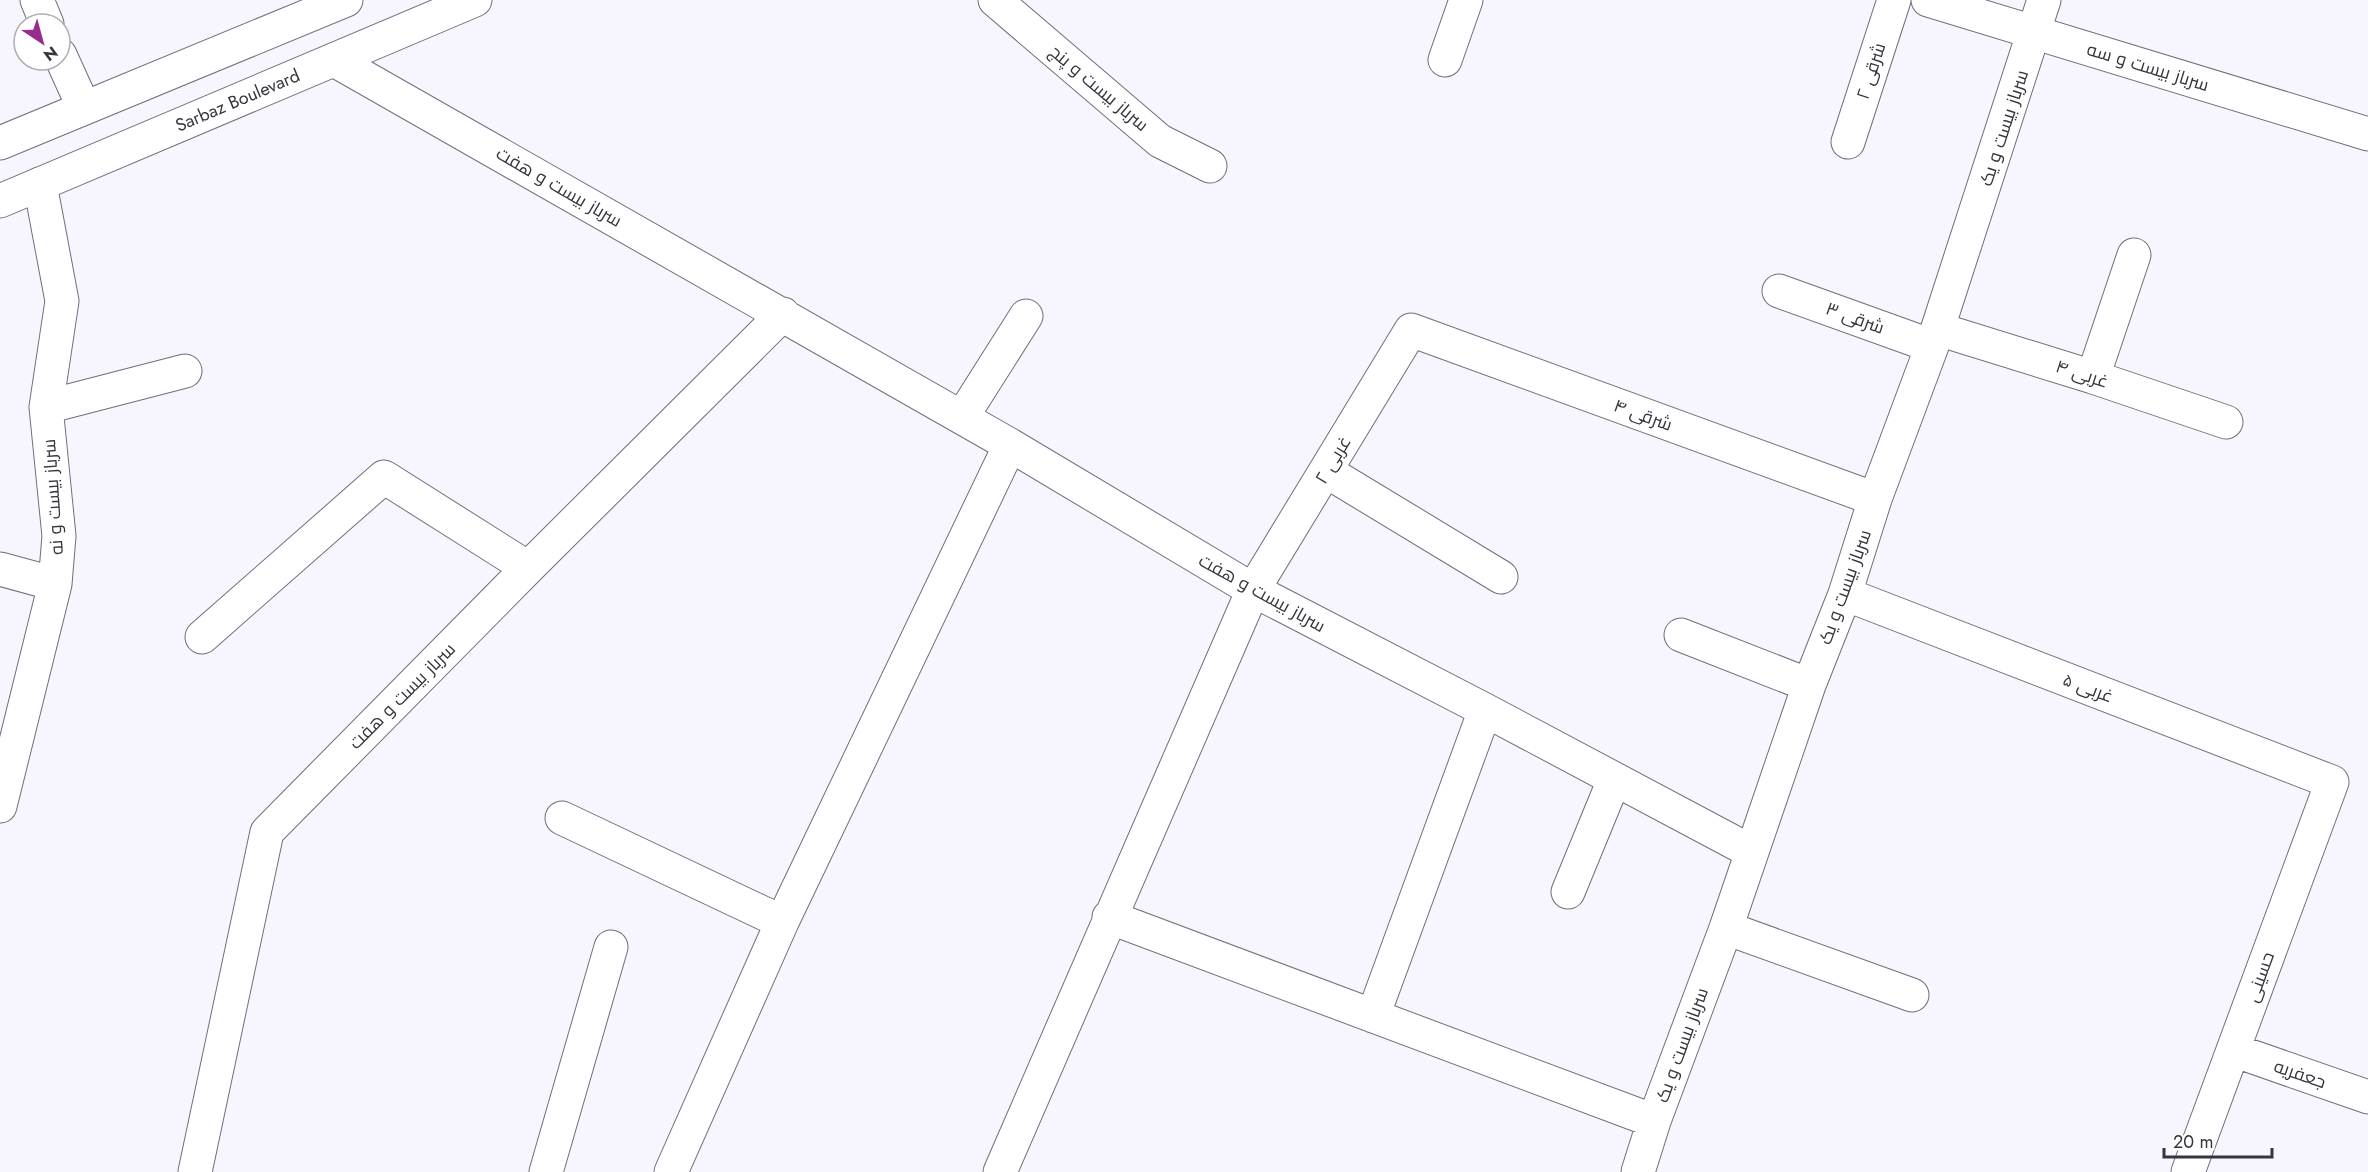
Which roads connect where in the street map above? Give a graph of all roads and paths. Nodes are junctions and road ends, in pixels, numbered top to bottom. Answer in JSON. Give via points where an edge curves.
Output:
{"nodes":[{"id":1,"x":346,"y":0,"type":"edge"},
{"id":2,"x":475,"y":0,"type":"edge"},
{"id":3,"x":995,"y":0,"type":"edge"},
{"id":4,"x":1466,"y":0,"type":"edge"},
{"id":5,"x":1894,"y":0,"type":"edge"},
{"id":6,"x":1928,"y":0,"type":"edge"},
{"id":7,"x":2044,"y":0,"type":"edge"},
{"id":8,"x":2035,"y":32,"type":"junction"},
{"id":9,"x":334,"y":60,"type":"junction"},
{"id":10,"x":1445,"y":60,"type":"dead end"},
{"id":11,"x":68,"y":72,"type":"edge"},
{"id":12,"x":84,"y":108,"type":"junction"},
{"id":13,"x":2368,"y":134,"type":"edge"},
{"id":14,"x":1848,"y":142,"type":"dead end"},
{"id":15,"x":0,"y":143,"type":"edge"},
{"id":16,"x":1210,"y":166,"type":"dead end"},
{"id":17,"x":40,"y":184,"type":"junction"},
{"id":18,"x":0,"y":201,"type":"edge"},
{"id":19,"x":2134,"y":255,"type":"dead end"},
{"id":20,"x":1779,"y":291,"type":"dead end"},
{"id":21,"x":783,"y":314,"type":"junction"},
{"id":22,"x":1026,"y":316,"type":"dead end"},
{"id":23,"x":1411,"y":330,"type":"joint"},
{"id":24,"x":1935,"y":337,"type":"junction"},
{"id":25,"x":185,"y":371,"type":"dead end"},
{"id":26,"x":2093,"y":377,"type":"junction"},
{"id":27,"x":46,"y":406,"type":"junction"},
{"id":28,"x":962,"y":417,"type":"junction"},
{"id":29,"x":2226,"y":422,"type":"dead end"},
{"id":30,"x":1010,"y":445,"type":"junction"},
{"id":31,"x":1326,"y":471,"type":"junction"},
{"id":32,"x":1875,"y":499,"type":"junction"},
{"id":33,"x":528,"y":568,"type":"junction"},
{"id":34,"x":0,"y":569,"type":"edge"},
{"id":35,"x":1501,"y":577,"type":"dead end"},
{"id":36,"x":55,"y":584,"type":"junction"},
{"id":37,"x":1253,"y":590,"type":"junction"},
{"id":38,"x":1845,"y":594,"type":"junction"},
{"id":39,"x":1681,"y":635,"type":"dead end"},
{"id":40,"x":202,"y":637,"type":"dead end"},
{"id":41,"x":1809,"y":685,"type":"junction"},
{"id":42,"x":1485,"y":710,"type":"junction"},
{"id":43,"x":1614,"y":780,"type":"junction"},
{"id":44,"x":2332,"y":782,"type":"joint"},
{"id":45,"x":0,"y":806,"type":"edge"},
{"id":46,"x":562,"y":819,"type":"dead end"},
{"id":47,"x":1752,"y":852,"type":"junction"},
{"id":48,"x":1568,"y":892,"type":"dead end"},
{"id":49,"x":1109,"y":918,"type":"junction"},
{"id":50,"x":782,"y":922,"type":"junction"},
{"id":51,"x":1726,"y":928,"type":"junction"},
{"id":52,"x":611,"y":947,"type":"dead end"},
{"id":53,"x":1912,"y":995,"type":"dead end"},
{"id":54,"x":1373,"y":1016,"type":"junction"},
{"id":55,"x":2233,"y":1050,"type":"junction"},
{"id":56,"x":2368,"y":1097,"type":"edge"},
{"id":57,"x":1654,"y":1121,"type":"junction"},
{"id":58,"x":195,"y":1172,"type":"edge"},
{"id":59,"x":546,"y":1172,"type":"edge"},
{"id":60,"x":671,"y":1172,"type":"edge"},
{"id":61,"x":1000,"y":1172,"type":"edge"},
{"id":62,"x":1638,"y":1172,"type":"edge"},
{"id":63,"x":2188,"y":1172,"type":"edge"}],
"edges":[{"from":1,"to":12,"type":"street"},
{"from":2,"to":9,"type":"street","name":"Sarbaz Boulevard"},
{"from":3,"to":16,"type":"street","name":"سرباز بیست و پنج","via":[[1160,141]]},
{"from":4,"to":10,"type":"street"},
{"from":5,"to":14,"type":"street","name":"شرقی ۲"},
{"from":6,"to":8,"type":"street","name":"سرباز بیست و سه"},
{"from":7,"to":8,"type":"street","name":"سرباز بیست و یک"},
{"from":8,"to":13,"type":"street","name":"سرباز بیست و سه"},
{"from":8,"to":24,"type":"street","name":"سرباز بیست و یک"},
{"from":9,"to":17,"type":"street","name":"Sarbaz Boulevard"},
{"from":9,"to":21,"type":"street","name":"سرباز بیست و هفت"},
{"from":11,"to":12,"type":"street"},
{"from":12,"to":15,"type":"street"},
{"from":17,"to":18,"type":"street","name":"Sarbaz Boulevard"},
{"from":17,"to":27,"type":"street","name":"سرباز بیست و نه","via":[[62,301]]},
{"from":19,"to":26,"type":"street"},
{"from":20,"to":24,"type":"street","name":"شرقی ۳"},
{"from":21,"to":28,"type":"street","name":"سرباز بیست و هفت"},
{"from":21,"to":33,"type":"street","name":"سرباز بیست و هفت"},
{"from":22,"to":28,"type":"street"},
{"from":23,"to":31,"type":"street","name":"غربی ۲"},
{"from":23,"to":32,"type":"street","name":"شرقی ۴"},
{"from":24,"to":26,"type":"street","name":"غربی ۴"},
{"from":24,"to":32,"type":"street","name":"سرباز بیست و یک"},
{"from":25,"to":27,"type":"street"},
{"from":26,"to":29,"type":"street","name":"غربی ۴"},
{"from":27,"to":36,"type":"street","name":"سرباز بیست و نه","via":[[59,536]]},
{"from":28,"to":30,"type":"street","name":"سرباز بیست و هفت"},
{"from":30,"to":37,"type":"street","name":"سرباز بیست و هفت"},
{"from":30,"to":50,"type":"street"},
{"from":31,"to":35,"type":"street"},
{"from":31,"to":37,"type":"street","name":"غربی ۲"},
{"from":32,"to":38,"type":"street","name":"سرباز بیست و یک"},
{"from":33,"to":40,"type":"street","via":[[384,477]]},
{"from":33,"to":58,"type":"street","name":"سرباز بیست و هفت","via":[[267,832]]},
{"from":34,"to":36,"type":"street"},
{"from":36,"to":45,"type":"street","name":"سرباز بیست و نه"},
{"from":37,"to":42,"type":"street","name":"سرباز بیست و هفت"},
{"from":37,"to":49,"type":"street","name":"غربی ۲"},
{"from":38,"to":41,"type":"street","name":"سرباز بیست و یک"},
{"from":38,"to":44,"type":"street","name":"غربی ۵"},
{"from":39,"to":41,"type":"street"},
{"from":41,"to":47,"type":"street","name":"سرباز بیست و یک"},
{"from":42,"to":43,"type":"street","name":"سرباز بیست و هفت"},
{"from":42,"to":54,"type":"street"},
{"from":43,"to":47,"type":"street","name":"سرباز بیست و هفت"},
{"from":43,"to":48,"type":"street"},
{"from":44,"to":55,"type":"street","name":"حسینی"},
{"from":46,"to":50,"type":"street"},
{"from":47,"to":51,"type":"street","name":"سرباز بیست و یک"},
{"from":49,"to":54,"type":"street"},
{"from":49,"to":61,"type":"street","name":"غربی ۲"},
{"from":50,"to":60,"type":"street"},
{"from":51,"to":53,"type":"street"},
{"from":51,"to":57,"type":"street","name":"سرباز بیست و یک"},
{"from":52,"to":59,"type":"street"},
{"from":54,"to":57,"type":"street"},
{"from":55,"to":56,"type":"street","name":"جعفریه"},
{"from":55,"to":63,"type":"street","name":"حسینی"},
{"from":57,"to":62,"type":"street","name":"سرباز بیست و یک"}]}
